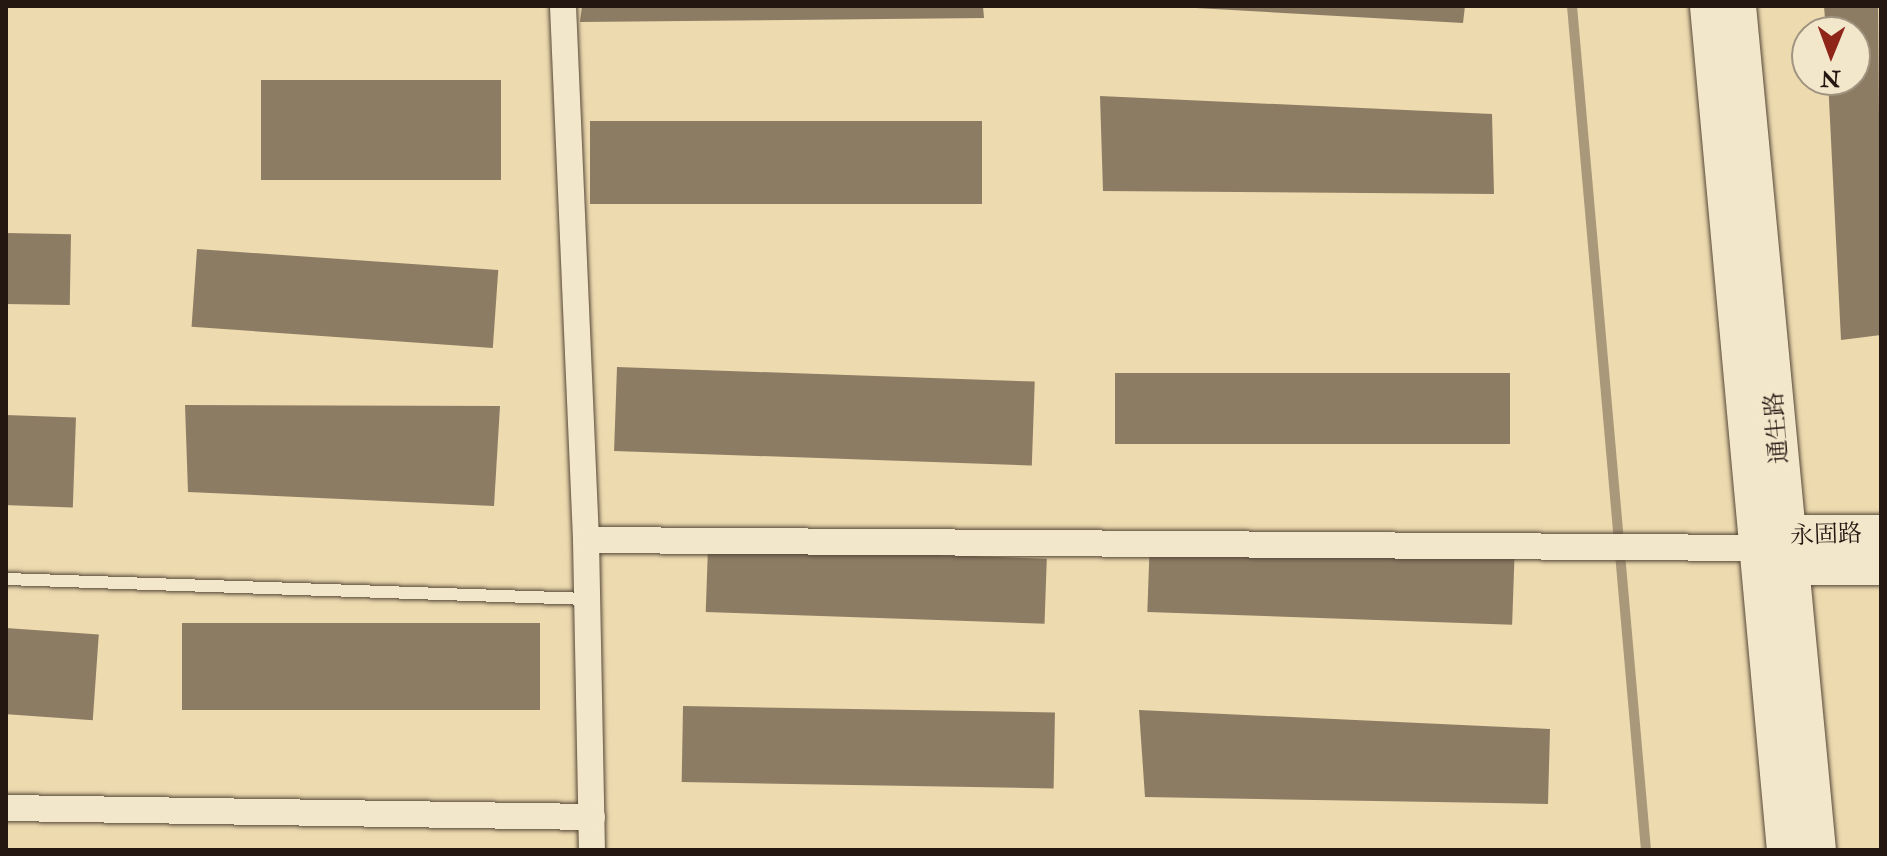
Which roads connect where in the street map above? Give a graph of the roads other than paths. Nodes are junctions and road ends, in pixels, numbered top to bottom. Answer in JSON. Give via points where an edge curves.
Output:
{"nodes":[{"id":1,"x":563,"y":6,"type":"edge"},
{"id":2,"x":1708,"y":6,"type":"edge"},
{"id":3,"x":1738,"y":6,"type":"edge"},
{"id":4,"x":1881,"y":533,"type":"edge"},
{"id":5,"x":586,"y":540,"type":"junction"},
{"id":6,"x":1778,"y":549,"type":"junction"},
{"id":7,"x":1881,"y":567,"type":"edge"},
{"id":8,"x":6,"y":579,"type":"edge"},
{"id":9,"x":587,"y":599,"type":"junction"},
{"id":10,"x":6,"y":808,"type":"edge"},
{"id":11,"x":592,"y":817,"type":"junction"},
{"id":12,"x":592,"y":850,"type":"edge"},
{"id":13,"x":1785,"y":850,"type":"edge"},
{"id":14,"x":1818,"y":850,"type":"edge"}],
"edges":[{"from":1,"to":5,"type":"street"},
{"from":2,"to":6,"type":"street","name":"通生路"},
{"from":3,"to":6,"type":"street","name":"通生路"},
{"from":4,"to":6,"type":"street","name":"永固路"},
{"from":5,"to":6,"type":"street"},
{"from":5,"to":9,"type":"street"},
{"from":6,"to":7,"type":"street","name":"永固路"},
{"from":6,"to":13,"type":"street","name":"通生路"},
{"from":6,"to":14,"type":"street","name":"通生路"},
{"from":8,"to":9,"type":"lane"},
{"from":9,"to":11,"type":"street"},
{"from":10,"to":11,"type":"street"},
{"from":11,"to":12,"type":"street"}]}
